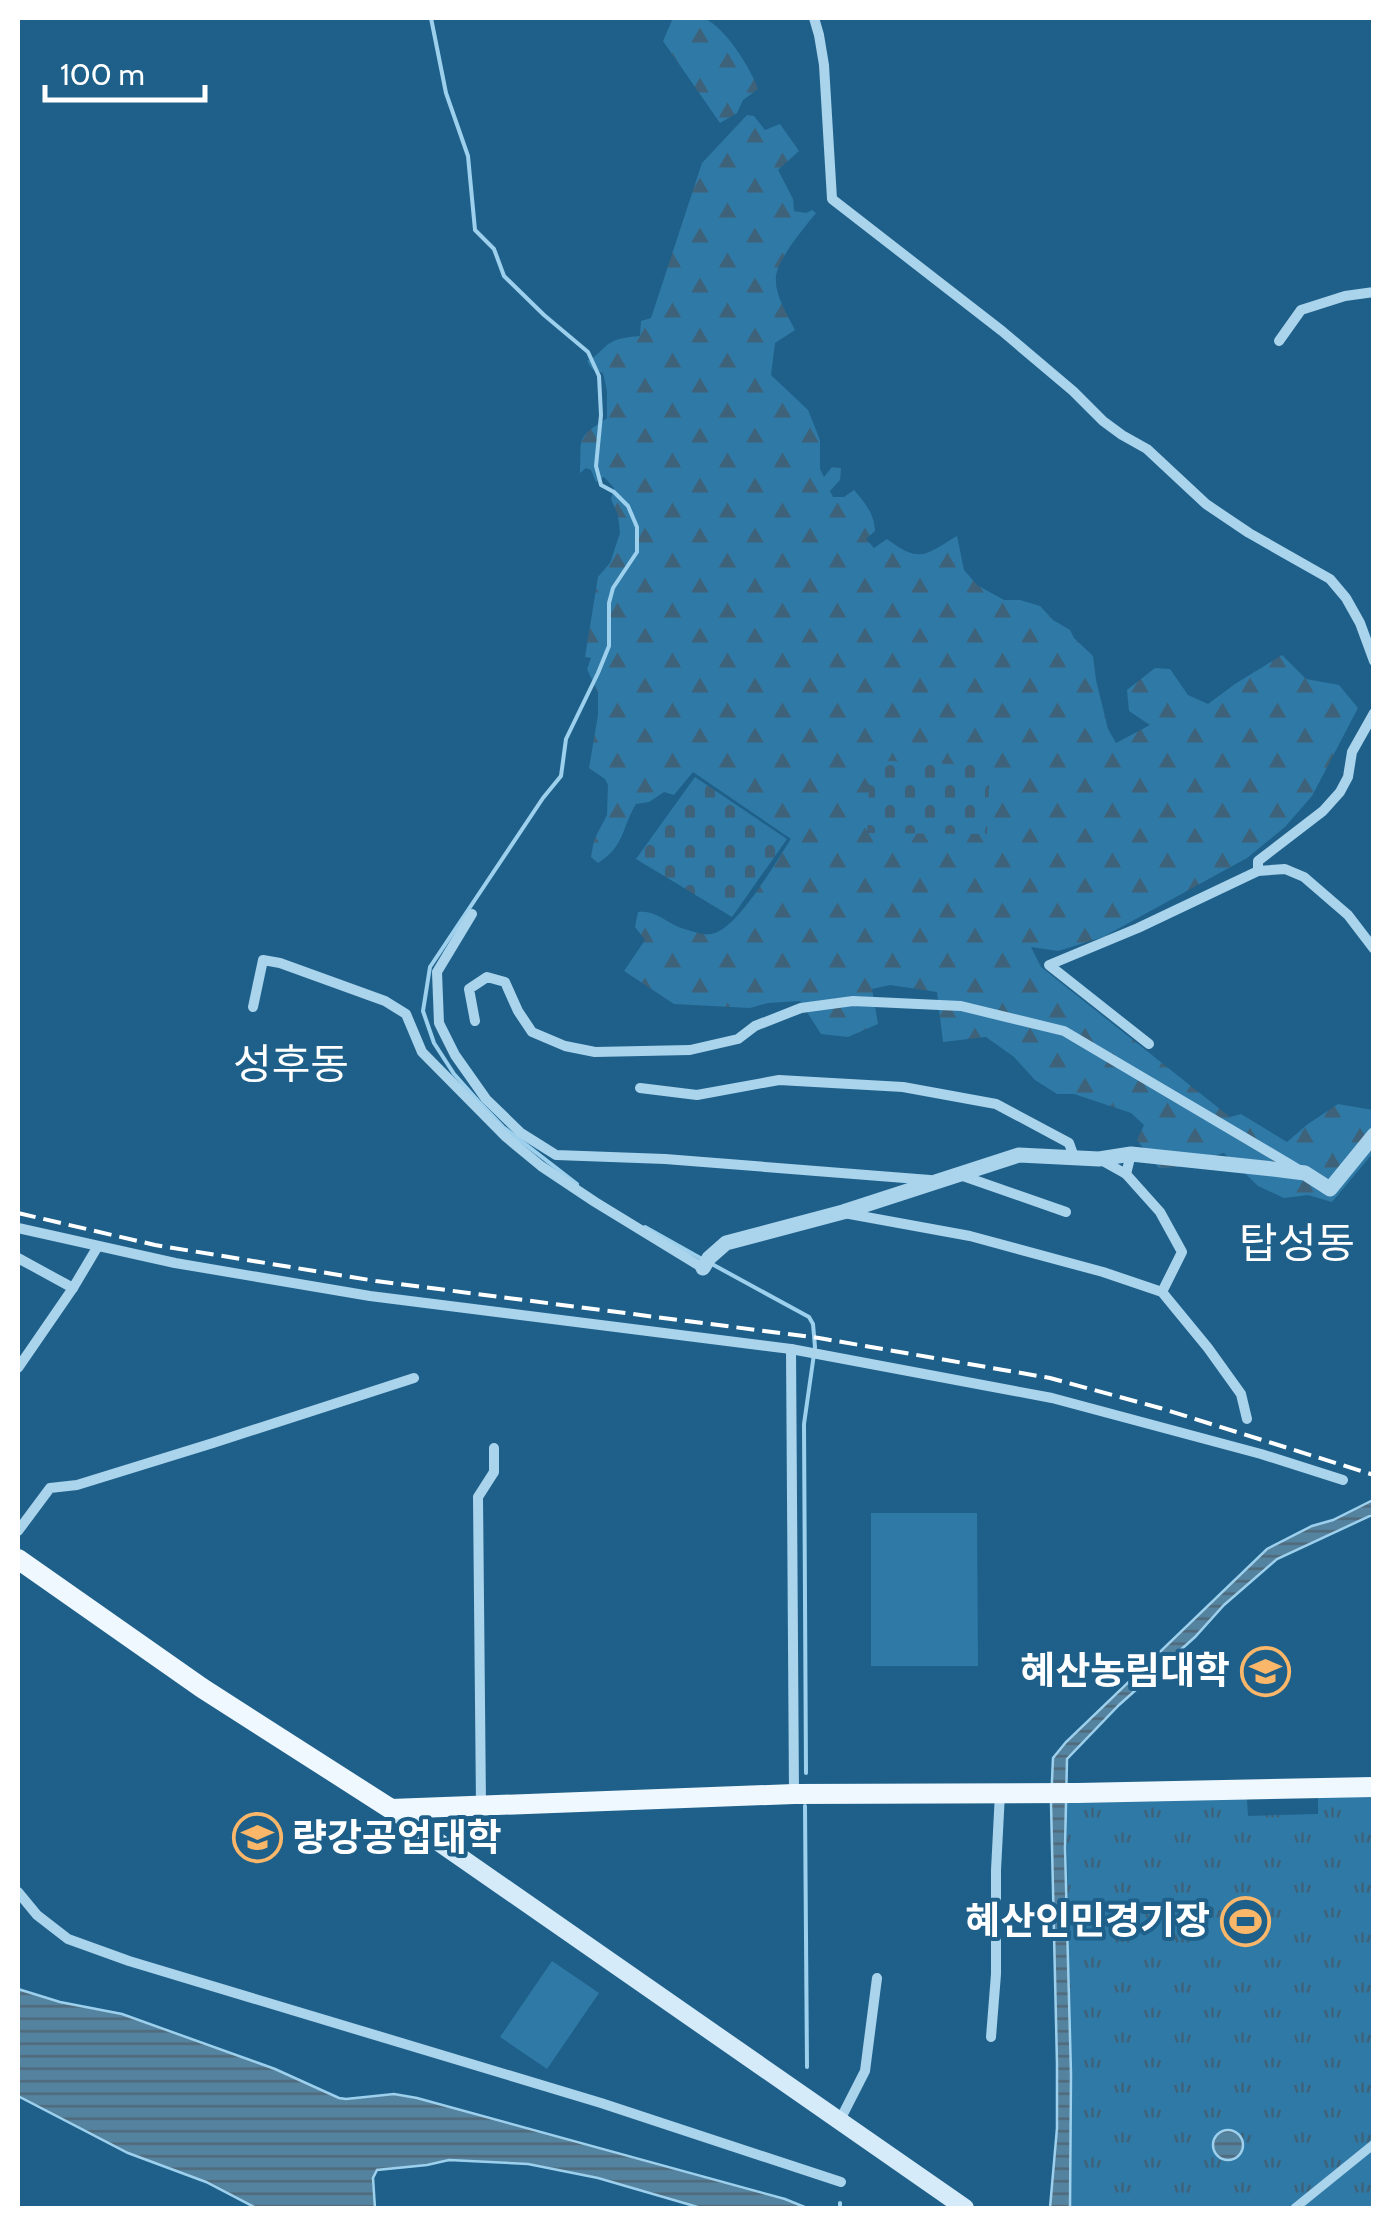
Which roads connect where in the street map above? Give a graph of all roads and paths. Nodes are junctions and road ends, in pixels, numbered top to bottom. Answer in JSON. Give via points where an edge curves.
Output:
{"nodes":[{"id":1,"x":813,"y":18,"type":"edge"},
{"id":2,"x":1374,"y":292,"type":"edge"},
{"id":3,"x":1279,"y":341,"type":"dead end"},
{"id":4,"x":1374,"y":661,"type":"edge"},
{"id":5,"x":1374,"y":713,"type":"edge"},
{"id":6,"x":1258,"y":871,"type":"junction"},
{"id":7,"x":472,"y":914,"type":"dead end"},
{"id":8,"x":1374,"y":950,"type":"edge"},
{"id":9,"x":254,"y":1007,"type":"dead end"},
{"id":10,"x":475,"y":1021,"type":"dead end"},
{"id":11,"x":1149,"y":1044,"type":"dead end"},
{"id":12,"x":640,"y":1088,"type":"dead end"},
{"id":13,"x":1374,"y":1135,"type":"edge"},
{"id":14,"x":1132,"y":1154,"type":"junction"},
{"id":15,"x":1074,"y":1157,"type":"junction"},
{"id":16,"x":1099,"y":1159,"type":"junction"},
{"id":17,"x":960,"y":1174,"type":"junction"},
{"id":18,"x":1126,"y":1174,"type":"junction"},
{"id":19,"x":1305,"y":1174,"type":"junction"},
{"id":20,"x":941,"y":1181,"type":"junction"},
{"id":21,"x":844,"y":1212,"type":"junction"},
{"id":22,"x":1066,"y":1212,"type":"dead end"},
{"id":23,"x":18,"y":1228,"type":"edge"},
{"id":24,"x":98,"y":1246,"type":"junction"},
{"id":25,"x":18,"y":1258,"type":"edge"},
{"id":26,"x":706,"y":1263,"type":"joint"},
{"id":27,"x":73,"y":1288,"type":"junction"},
{"id":28,"x":1162,"y":1292,"type":"junction"},
{"id":29,"x":791,"y":1349,"type":"junction"},
{"id":30,"x":18,"y":1368,"type":"edge"},
{"id":31,"x":414,"y":1378,"type":"dead end"},
{"id":32,"x":1247,"y":1419,"type":"dead end"},
{"id":33,"x":494,"y":1448,"type":"dead end"},
{"id":34,"x":1343,"y":1480,"type":"dead end"},
{"id":35,"x":18,"y":1531,"type":"edge"},
{"id":36,"x":18,"y":1559,"type":"edge"},
{"id":37,"x":1374,"y":1787,"type":"edge"},
{"id":38,"x":794,"y":1794,"type":"junction"},
{"id":39,"x":1000,"y":1794,"type":"junction"},
{"id":40,"x":481,"y":1806,"type":"junction"},
{"id":41,"x":391,"y":1809,"type":"junction"},
{"id":42,"x":18,"y":1892,"type":"edge"},
{"id":43,"x":877,"y":1978,"type":"dead end"},
{"id":44,"x":991,"y":2037,"type":"dead end"},
{"id":45,"x":840,"y":2120,"type":"junction"},
{"id":46,"x":1374,"y":2144,"type":"edge"},
{"id":47,"x":841,"y":2182,"type":"dead end"},
{"id":48,"x":965,"y":2208,"type":"edge"},
{"id":49,"x":1294,"y":2208,"type":"edge"}],
"edges":[{"from":1,"to":4,"type":"street","via":[[824,65],[832,199],[1002,331],[1103,421],[1148,448],[1206,504],[1330,579],[1360,622]]},
{"from":2,"to":3,"type":"street","via":[[1301,310]]},
{"from":5,"to":6,"type":"street","via":[[1340,792],[1258,861]]},
{"from":6,"to":8,"type":"street","via":[[1286,869],[1304,878],[1348,915]]},
{"from":6,"to":11,"type":"street","via":[[1049,965]]},
{"from":7,"to":20,"type":"street","via":[[437,972],[439,1022],[486,1099],[556,1155]]},
{"from":9,"to":26,"type":"street","via":[[263,960],[385,1000],[406,1014],[422,1052],[506,1138],[595,1202]]},
{"from":10,"to":19,"type":"street","via":[[469,989],[487,976],[505,982],[532,1032],[595,1052],[690,1050],[738,1038],[801,1008],[853,1001],[962,1006],[1064,1030]]},
{"from":12,"to":15,"type":"street","via":[[697,1094],[780,1080],[903,1087],[996,1104],[1069,1143]]},
{"from":13,"to":19,"type":"street","via":[[1330,1189]]},
{"from":14,"to":16,"type":"street"},
{"from":14,"to":18,"type":"street"},
{"from":14,"to":19,"type":"street"},
{"from":15,"to":16,"type":"street"},
{"from":15,"to":17,"type":"street","via":[[1019,1156]]},
{"from":16,"to":18,"type":"street"},
{"from":17,"to":20,"type":"street"},
{"from":17,"to":22,"type":"street"},
{"from":18,"to":28,"type":"street","via":[[1160,1212],[1182,1252]]},
{"from":20,"to":21,"type":"street"},
{"from":21,"to":26,"type":"street","via":[[726,1244]]},
{"from":21,"to":28,"type":"street","via":[[970,1236]]},
{"from":23,"to":24,"type":"street"},
{"from":24,"to":27,"type":"street"},
{"from":24,"to":29,"type":"street","via":[[370,1296]]},
{"from":25,"to":27,"type":"street"},
{"from":27,"to":30,"type":"street"},
{"from":28,"to":32,"type":"street","via":[[1242,1394]]},
{"from":29,"to":34,"type":"street","via":[[1052,1398]]},
{"from":29,"to":38,"type":"street"},
{"from":31,"to":35,"type":"street","via":[[50,1488]]},
{"from":33,"to":40,"type":"street","via":[[494,1472],[478,1496]]},
{"from":36,"to":41,"type":"main road"},
{"from":37,"to":39,"type":"main road"},
{"from":38,"to":39,"type":"main road"},
{"from":38,"to":40,"type":"main road"},
{"from":39,"to":44,"type":"street"},
{"from":40,"to":41,"type":"main road"},
{"from":41,"to":45,"type":"main road"},
{"from":42,"to":47,"type":"street","via":[[68,1939],[129,1961]]},
{"from":43,"to":45,"type":"street","via":[[865,2070]]},
{"from":45,"to":48,"type":"main road"},
{"from":46,"to":49,"type":"street"}]}
